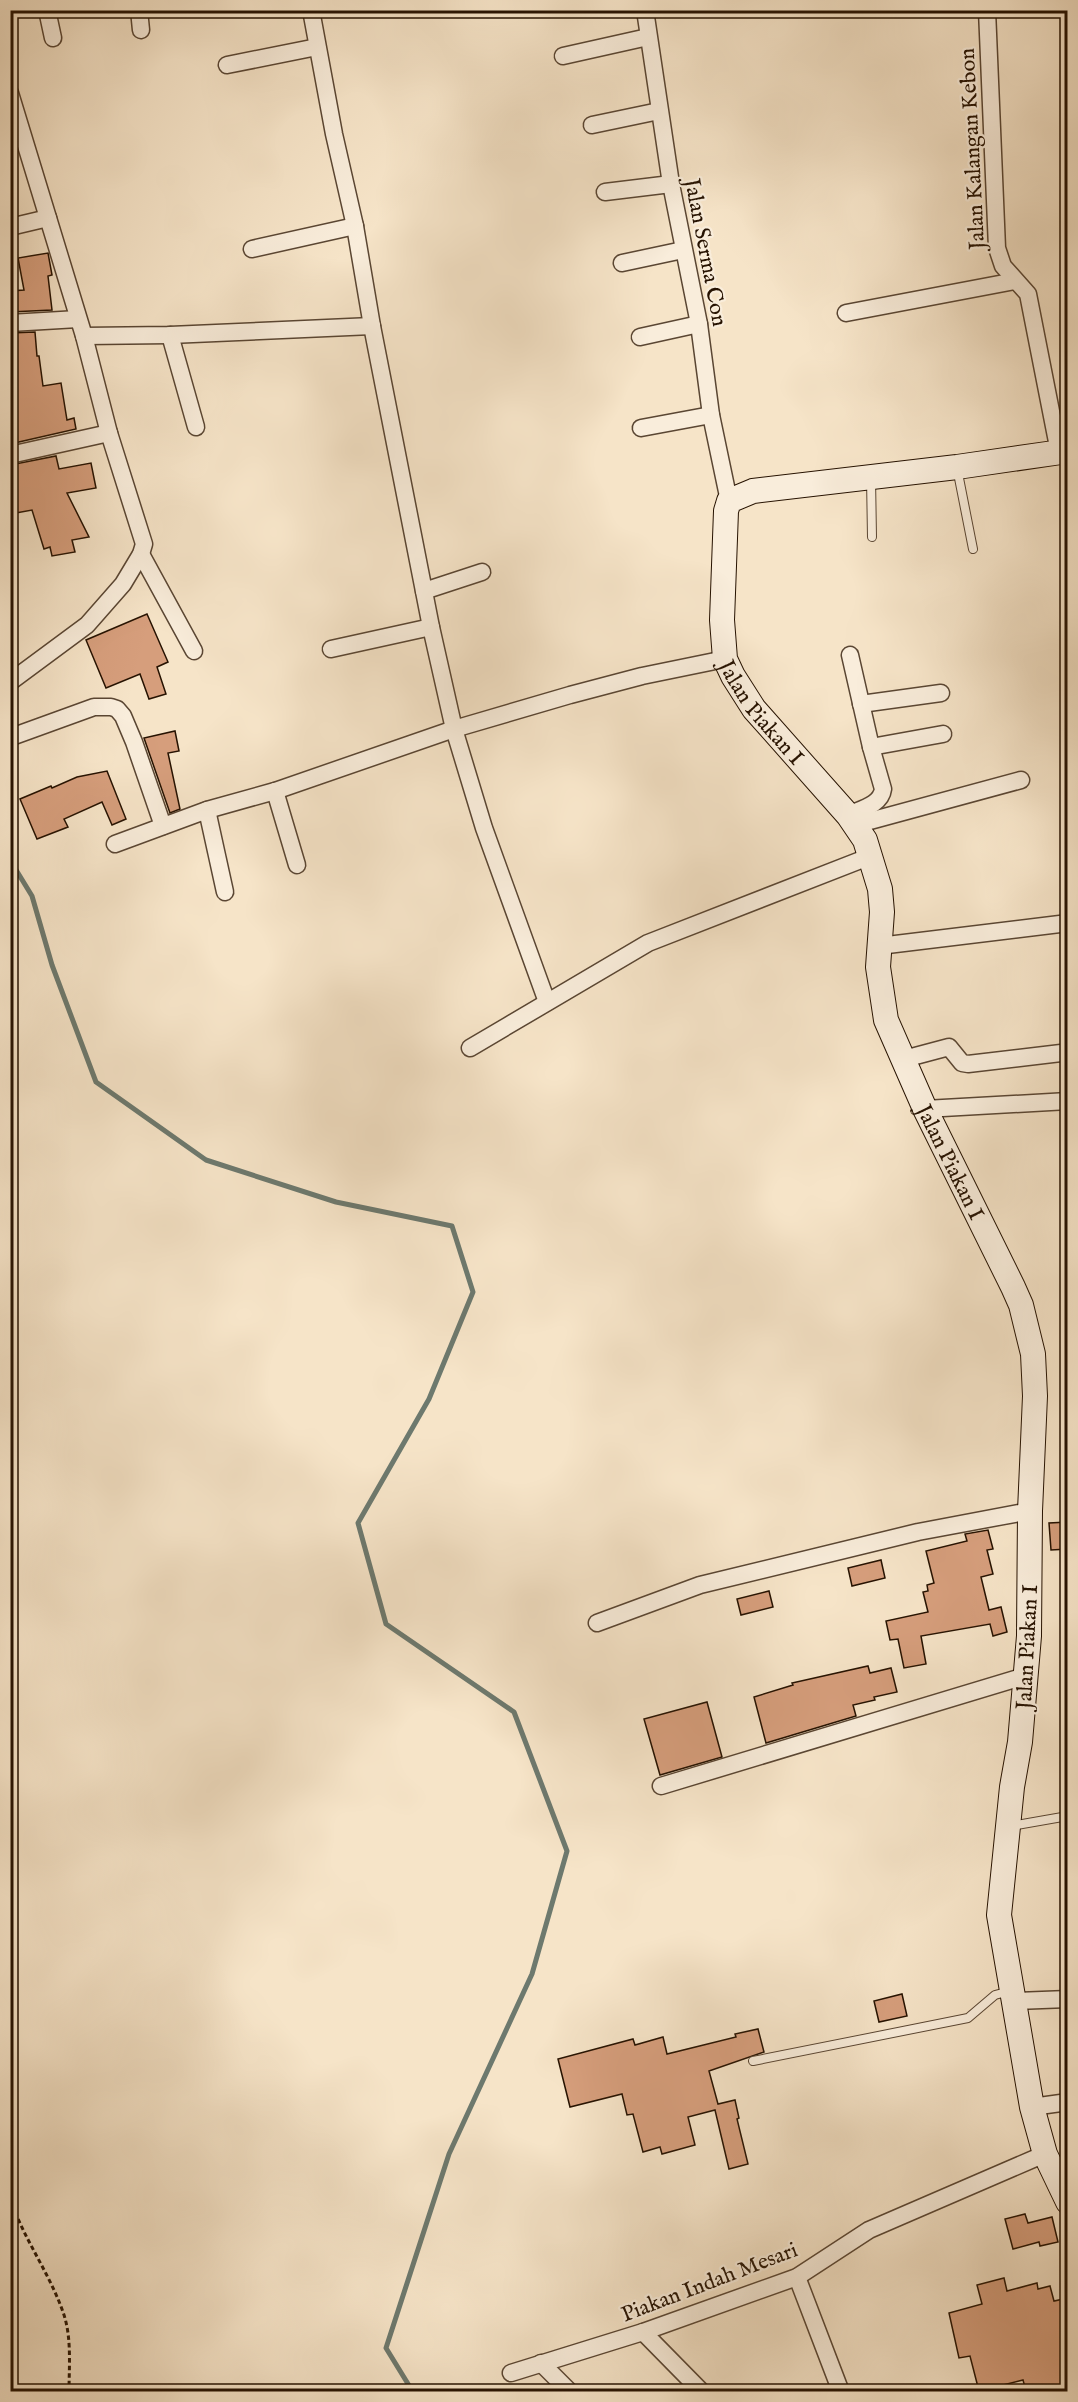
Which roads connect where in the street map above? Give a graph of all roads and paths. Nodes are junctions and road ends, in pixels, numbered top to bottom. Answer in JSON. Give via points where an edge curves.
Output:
{"nodes":[{"id":1,"x":47,"y":10,"type":"edge"},
{"id":2,"x":138,"y":10,"type":"edge"},
{"id":3,"x":311,"y":10,"type":"edge"},
{"id":4,"x":645,"y":10,"type":"edge"},
{"id":5,"x":987,"y":10,"type":"edge"},
{"id":6,"x":141,"y":30,"type":"dead end"},
{"id":7,"x":648,"y":37,"type":"junction"},
{"id":8,"x":53,"y":38,"type":"dead end"},
{"id":9,"x":317,"y":47,"type":"junction"},
{"id":10,"x":563,"y":56,"type":"dead end"},
{"id":11,"x":227,"y":64,"type":"dead end"},
{"id":12,"x":10,"y":93,"type":"edge"},
{"id":13,"x":659,"y":111,"type":"junction"},
{"id":14,"x":592,"y":124,"type":"dead end"},
{"id":15,"x":16,"y":133,"type":"edge"},
{"id":16,"x":671,"y":184,"type":"junction"},
{"id":17,"x":605,"y":192,"type":"dead end"},
{"id":18,"x":48,"y":218,"type":"junction"},
{"id":19,"x":355,"y":226,"type":"junction"},
{"id":20,"x":10,"y":227,"type":"edge"},
{"id":21,"x":252,"y":249,"type":"dead end"},
{"id":22,"x":683,"y":250,"type":"junction"},
{"id":23,"x":622,"y":263,"type":"dead end"},
{"id":24,"x":1015,"y":281,"type":"junction"},
{"id":25,"x":846,"y":313,"type":"dead end"},
{"id":26,"x":78,"y":319,"type":"junction"},
{"id":27,"x":10,"y":323,"type":"edge"},
{"id":28,"x":699,"y":324,"type":"junction"},
{"id":29,"x":372,"y":326,"type":"junction"},
{"id":30,"x":170,"y":335,"type":"junction"},
{"id":31,"x":84,"y":336,"type":"junction"},
{"id":32,"x":640,"y":337,"type":"dead end"},
{"id":33,"x":711,"y":415,"type":"junction"},
{"id":34,"x":196,"y":427,"type":"dead end"},
{"id":35,"x":641,"y":428,"type":"dead end"},
{"id":36,"x":109,"y":433,"type":"junction"},
{"id":37,"x":1064,"y":453,"type":"edge"},
{"id":38,"x":10,"y":455,"type":"edge"},
{"id":39,"x":957,"y":467,"type":"junction"},
{"id":40,"x":871,"y":477,"type":"junction"},
{"id":41,"x":729,"y":501,"type":"junction"},
{"id":42,"x":872,"y":537,"type":"dead end"},
{"id":43,"x":973,"y":549,"type":"dead end"},
{"id":44,"x":141,"y":554,"type":"junction"},
{"id":45,"x":482,"y":572,"type":"dead end"},
{"id":46,"x":424,"y":591,"type":"junction"},
{"id":47,"x":431,"y":627,"type":"junction"},
{"id":48,"x":331,"y":649,"type":"dead end"},
{"id":49,"x":194,"y":651,"type":"dead end"},
{"id":50,"x":850,"y":655,"type":"dead end"},
{"id":51,"x":725,"y":659,"type":"junction"},
{"id":52,"x":15,"y":679,"type":"edge"},
{"id":53,"x":941,"y":693,"type":"dead end"},
{"id":54,"x":861,"y":704,"type":"junction"},
{"id":55,"x":454,"y":729,"type":"junction"},
{"id":56,"x":943,"y":734,"type":"dead end"},
{"id":57,"x":14,"y":736,"type":"dead end"},
{"id":58,"x":871,"y":747,"type":"junction"},
{"id":59,"x":1021,"y":780,"type":"dead end"},
{"id":60,"x":275,"y":791,"type":"junction"},
{"id":61,"x":207,"y":810,"type":"junction"},
{"id":62,"x":851,"y":820,"type":"junction"},
{"id":63,"x":163,"y":826,"type":"junction"},
{"id":64,"x":115,"y":844,"type":"dead end"},
{"id":65,"x":871,"y":856,"type":"junction"},
{"id":66,"x":297,"y":866,"type":"dead end"},
{"id":67,"x":225,"y":892,"type":"dead end"},
{"id":68,"x":1068,"y":923,"type":"edge"},
{"id":69,"x":879,"y":946,"type":"junction"},
{"id":70,"x":547,"y":1002,"type":"junction"},
{"id":71,"x":470,"y":1048,"type":"dead end"},
{"id":72,"x":1061,"y":1053,"type":"dead end"},
{"id":73,"x":904,"y":1059,"type":"junction"},
{"id":74,"x":1068,"y":1101,"type":"edge"},
{"id":75,"x":925,"y":1109,"type":"junction"},
{"id":76,"x":1030,"y":1511,"type":"junction"},
{"id":77,"x":597,"y":1623,"type":"dead end"},
{"id":78,"x":1025,"y":1676,"type":"junction"},
{"id":79,"x":661,"y":1786,"type":"dead end"},
{"id":80,"x":1068,"y":1816,"type":"edge"},
{"id":81,"x":1008,"y":1827,"type":"junction"},
{"id":82,"x":1012,"y":1996,"type":"junction"},
{"id":83,"x":1068,"y":1999,"type":"edge"},
{"id":84,"x":753,"y":2061,"type":"dead end"},
{"id":85,"x":1068,"y":2102,"type":"edge"},
{"id":86,"x":1032,"y":2107,"type":"junction"},
{"id":87,"x":1045,"y":2154,"type":"junction"},
{"id":88,"x":10,"y":2198,"type":"edge"},
{"id":89,"x":1068,"y":2202,"type":"edge"},
{"id":90,"x":797,"y":2277,"type":"junction"},
{"id":91,"x":643,"y":2332,"type":"junction"},
{"id":92,"x":541,"y":2363,"type":"junction"},
{"id":93,"x":511,"y":2373,"type":"dead end"},
{"id":94,"x":69,"y":2391,"type":"edge"},
{"id":95,"x":570,"y":2391,"type":"edge"},
{"id":96,"x":702,"y":2391,"type":"edge"},
{"id":97,"x":841,"y":2391,"type":"edge"}],
"edges":[{"from":1,"to":8,"type":"street"},
{"from":2,"to":6,"type":"street"},
{"from":3,"to":9,"type":"street"},
{"from":4,"to":7,"type":"street","name":"Jalan Serma Con"},
{"from":5,"to":24,"type":"street","name":"Jalan Kalangan Kebon","via":[[997,248],[1002,266]]},
{"from":7,"to":10,"type":"street"},
{"from":7,"to":13,"type":"street","name":"Jalan Serma Con"},
{"from":9,"to":11,"type":"street"},
{"from":9,"to":19,"type":"street"},
{"from":12,"to":15,"type":"street"},
{"from":13,"to":14,"type":"street"},
{"from":13,"to":16,"type":"street","name":"Jalan Serma Con"},
{"from":15,"to":18,"type":"street"},
{"from":16,"to":17,"type":"street"},
{"from":16,"to":22,"type":"street","name":"Jalan Serma Con"},
{"from":18,"to":20,"type":"street"},
{"from":18,"to":26,"type":"street"},
{"from":19,"to":21,"type":"street"},
{"from":19,"to":29,"type":"street"},
{"from":22,"to":23,"type":"street"},
{"from":22,"to":28,"type":"street","name":"Jalan Serma Con"},
{"from":24,"to":25,"type":"street"},
{"from":24,"to":37,"type":"street","name":"Jalan Kalangan Kebon","via":[[1028,294]]},
{"from":26,"to":27,"type":"street"},
{"from":26,"to":31,"type":"street"},
{"from":28,"to":32,"type":"street"},
{"from":28,"to":33,"type":"street","name":"Jalan Serma Con"},
{"from":29,"to":30,"type":"street"},
{"from":29,"to":46,"type":"street"},
{"from":30,"to":31,"type":"street"},
{"from":30,"to":34,"type":"street"},
{"from":31,"to":36,"type":"street"},
{"from":33,"to":35,"type":"street"},
{"from":33,"to":41,"type":"street","name":"Jalan Serma Con"},
{"from":36,"to":38,"type":"street"},
{"from":36,"to":44,"type":"street","via":[[144,544]]},
{"from":37,"to":39,"type":"street"},
{"from":39,"to":40,"type":"street"},
{"from":39,"to":43,"type":"lane"},
{"from":40,"to":41,"type":"street","via":[[753,491]]},
{"from":40,"to":42,"type":"lane"},
{"from":41,"to":51,"type":"street","name":"Jalan Piakan I","via":[[723,597]]},
{"from":44,"to":49,"type":"street"},
{"from":44,"to":52,"type":"street","via":[[123,584],[87,625]]},
{"from":45,"to":46,"type":"street"},
{"from":46,"to":47,"type":"street"},
{"from":47,"to":48,"type":"street"},
{"from":47,"to":55,"type":"street"},
{"from":50,"to":54,"type":"street"},
{"from":51,"to":55,"type":"street","via":[[570,694]]},
{"from":51,"to":62,"type":"street","name":"Jalan Piakan I","via":[[754,709]]},
{"from":53,"to":54,"type":"street"},
{"from":54,"to":58,"type":"street"},
{"from":55,"to":60,"type":"street"},
{"from":55,"to":70,"type":"street","via":[[484,828]]},
{"from":56,"to":58,"type":"street"},
{"from":57,"to":63,"type":"street","via":[[94,707],[117,710],[134,742]]},
{"from":58,"to":62,"type":"street","via":[[882,795]]},
{"from":59,"to":62,"type":"street"},
{"from":60,"to":61,"type":"street"},
{"from":60,"to":66,"type":"street"},
{"from":61,"to":63,"type":"street"},
{"from":61,"to":67,"type":"street"},
{"from":62,"to":65,"type":"street","name":"Jalan Piakan I"},
{"from":63,"to":64,"type":"street"},
{"from":65,"to":69,"type":"street","name":"Jalan Piakan I","via":[[880,889]]},
{"from":65,"to":70,"type":"street","via":[[648,943]]},
{"from":68,"to":69,"type":"street"},
{"from":69,"to":73,"type":"street","name":"Jalan Piakan I","via":[[886,1020]]},
{"from":70,"to":71,"type":"street"},
{"from":72,"to":73,"type":"street","via":[[968,1064],[962,1063],[949,1047]]},
{"from":73,"to":75,"type":"street","name":"Jalan Piakan I"},
{"from":74,"to":75,"type":"street"},
{"from":75,"to":76,"type":"street","name":"Jalan Piakan I","via":[[998,1253],[1027,1327],[1035,1396]]},
{"from":76,"to":77,"type":"street","via":[[918,1532],[700,1585]]},
{"from":76,"to":78,"type":"street","name":"Jalan Piakan I"},
{"from":78,"to":79,"type":"street"},
{"from":78,"to":81,"type":"street","name":"Jalan Piakan I"},
{"from":80,"to":81,"type":"lane"},
{"from":81,"to":82,"type":"street","name":"Jalan Piakan I","via":[[999,1915]]},
{"from":82,"to":83,"type":"street"},
{"from":82,"to":84,"type":"lane","via":[[995,1995],[968,2018]]},
{"from":82,"to":86,"type":"street","name":"Jalan Piakan I"},
{"from":85,"to":86,"type":"street"},
{"from":86,"to":87,"type":"street","name":"Jalan Piakan I"},
{"from":87,"to":89,"type":"street","name":"Jalan Piakan I"},
{"from":87,"to":90,"type":"street","name":"Piakan Indah Mesari","via":[[869,2230]]},
{"from":88,"to":94,"type":"path","via":[[63,2312],[68,2335]]},
{"from":90,"to":91,"type":"street","name":"Piakan Indah Mesari"},
{"from":90,"to":97,"type":"street"},
{"from":91,"to":92,"type":"street","name":"Piakan Indah Mesari"},
{"from":91,"to":96,"type":"street"},
{"from":92,"to":93,"type":"street","name":"Piakan Indah Mesari"},
{"from":92,"to":95,"type":"street"}]}
